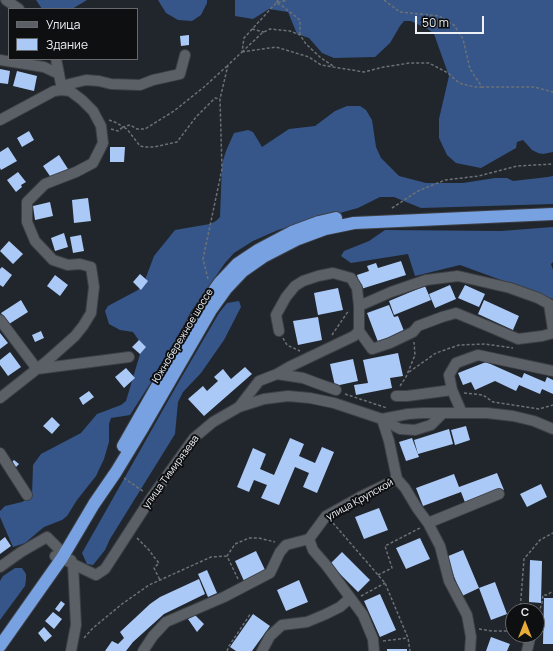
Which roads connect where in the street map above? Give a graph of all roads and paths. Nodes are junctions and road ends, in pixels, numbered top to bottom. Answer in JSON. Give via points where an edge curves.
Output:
{"nodes":[{"id":1,"x":6,"y":0,"type":"edge"},
{"id":2,"x":278,"y":0,"type":"edge"},
{"id":3,"x":287,"y":0,"type":"edge"},
{"id":4,"x":384,"y":0,"type":"edge"},
{"id":5,"x":276,"y":3,"type":"junction"},
{"id":6,"x":18,"y":8,"type":"edge"},
{"id":7,"x":252,"y":29,"type":"junction"},
{"id":8,"x":264,"y":32,"type":"junction"},
{"id":9,"x":300,"y":35,"type":"junction"},
{"id":10,"x":242,"y":52,"type":"junction"},
{"id":11,"x":185,"y":55,"type":"dead end"},
{"id":12,"x":0,"y":60,"type":"edge"},
{"id":13,"x":56,"y":60,"type":"edge"},
{"id":14,"x":228,"y":65,"type":"junction"},
{"id":15,"x":334,"y":67,"type":"junction"},
{"id":16,"x":59,"y":74,"type":"junction"},
{"id":17,"x":482,"y":87,"type":"junction"},
{"id":18,"x":61,"y":88,"type":"junction"},
{"id":19,"x":553,"y":92,"type":"edge"},
{"id":20,"x":220,"y":99,"type":"junction"},
{"id":21,"x":0,"y":120,"type":"edge"},
{"id":22,"x":98,"y":120,"type":"junction"},
{"id":23,"x":123,"y":127,"type":"junction"},
{"id":24,"x":102,"y":130,"type":"junction"},
{"id":25,"x":553,"y":164,"type":"edge"},
{"id":26,"x":553,"y":207,"type":"edge"},
{"id":27,"x":392,"y":208,"type":"dead end"},
{"id":28,"x":553,"y":214,"type":"edge"},
{"id":29,"x":212,"y":293,"type":"junction"},
{"id":30,"x":359,"y":306,"type":"junction"},
{"id":31,"x":0,"y":320,"type":"edge"},
{"id":32,"x":553,"y":330,"type":"edge"},
{"id":33,"x":279,"y":331,"type":"joint"},
{"id":34,"x":359,"y":331,"type":"junction"},
{"id":35,"x":413,"y":332,"type":"junction"},
{"id":36,"x":553,"y":333,"type":"edge"},
{"id":37,"x":330,"y":338,"type":"dead end"},
{"id":38,"x":303,"y":352,"type":"dead end"},
{"id":39,"x":129,"y":357,"type":"dead end"},
{"id":40,"x":37,"y":369,"type":"junction"},
{"id":41,"x":553,"y":371,"type":"edge"},
{"id":42,"x":277,"y":374,"type":"junction"},
{"id":43,"x":336,"y":390,"type":"joint"},
{"id":44,"x":453,"y":394,"type":"junction"},
{"id":45,"x":396,"y":396,"type":"joint"},
{"id":46,"x":0,"y":398,"type":"edge"},
{"id":47,"x":553,"y":405,"type":"edge"},
{"id":48,"x":240,"y":407,"type":"junction"},
{"id":49,"x":462,"y":412,"type":"junction"},
{"id":50,"x":443,"y":413,"type":"junction"},
{"id":51,"x":394,"y":416,"type":"junction"},
{"id":52,"x":382,"y":419,"type":"junction"},
{"id":53,"x":400,"y":429,"type":"junction"},
{"id":54,"x":553,"y":429,"type":"edge"},
{"id":55,"x":389,"y":441,"type":"junction"},
{"id":56,"x":0,"y":453,"type":"edge"},
{"id":57,"x":116,"y":472,"type":"junction"},
{"id":58,"x":397,"y":479,"type":"junction"},
{"id":59,"x":499,"y":494,"type":"dead end"},
{"id":60,"x":27,"y":495,"type":"dead end"},
{"id":61,"x":151,"y":498,"type":"junction"},
{"id":62,"x":326,"y":516,"type":"junction"},
{"id":63,"x":428,"y":523,"type":"junction"},
{"id":64,"x":130,"y":532,"type":"junction"},
{"id":65,"x":553,"y":533,"type":"edge"},
{"id":66,"x":308,"y":539,"type":"junction"},
{"id":67,"x":286,"y":545,"type":"junction"},
{"id":68,"x":60,"y":556,"type":"junction"},
{"id":69,"x":226,"y":556,"type":"junction"},
{"id":70,"x":72,"y":564,"type":"junction"},
{"id":71,"x":0,"y":567,"type":"edge"},
{"id":72,"x":378,"y":575,"type":"junction"},
{"id":73,"x":160,"y":580,"type":"junction"},
{"id":74,"x":385,"y":583,"type":"junction"},
{"id":75,"x":242,"y":588,"type":"junction"},
{"id":76,"x":553,"y":591,"type":"edge"},
{"id":77,"x":351,"y":600,"type":"junction"},
{"id":78,"x":521,"y":603,"type":"edge"},
{"id":79,"x":542,"y":603,"type":"edge"},
{"id":80,"x":251,"y":613,"type":"dead end"},
{"id":81,"x":469,"y":627,"type":"junction"},
{"id":82,"x":505,"y":631,"type":"edge"},
{"id":83,"x":0,"y":633,"type":"edge"},
{"id":84,"x":408,"y":638,"type":"junction"},
{"id":85,"x":82,"y":639,"type":"dead end"},
{"id":86,"x":0,"y":646,"type":"edge"},
{"id":87,"x":374,"y":646,"type":"edge"},
{"id":88,"x":71,"y":651,"type":"edge"},
{"id":89,"x":143,"y":651,"type":"edge"},
{"id":90,"x":227,"y":651,"type":"edge"},
{"id":91,"x":262,"y":651,"type":"edge"},
{"id":92,"x":410,"y":651,"type":"edge"},
{"id":93,"x":470,"y":651,"type":"edge"}],
"edges":[{"from":1,"to":6,"type":"street"},
{"from":2,"to":5,"type":"path"},
{"from":3,"to":5,"type":"path"},
{"from":4,"to":17,"type":"path","via":[[400,12],[439,16],[454,25],[463,39],[470,69]]},
{"from":5,"to":7,"type":"path"},
{"from":5,"to":9,"type":"path","via":[[300,20]]},
{"from":7,"to":8,"type":"path"},
{"from":7,"to":10,"type":"path","via":[[244,38]]},
{"from":8,"to":9,"type":"path","via":[[270,29]]},
{"from":8,"to":10,"type":"path"},
{"from":9,"to":15,"type":"path","via":[[306,44]]},
{"from":10,"to":14,"type":"path"},
{"from":10,"to":15,"type":"path","via":[[276,47],[309,57],[321,65]]},
{"from":11,"to":18,"type":"street","via":[[180,74],[140,85],[86,80]]},
{"from":12,"to":16,"type":"street","via":[[44,67]]},
{"from":13,"to":16,"type":"street"},
{"from":14,"to":20,"type":"path"},
{"from":14,"to":23,"type":"path","via":[[174,111],[145,129],[137,129],[130,125]]},
{"from":15,"to":17,"type":"path","via":[[364,72],[410,62],[429,63],[460,83]]},
{"from":16,"to":18,"type":"street"},
{"from":17,"to":19,"type":"path","via":[[534,87]]},
{"from":18,"to":21,"type":"street"},
{"from":18,"to":22,"type":"street","via":[[82,100]]},
{"from":20,"to":23,"type":"path","via":[[215,98],[196,117],[177,142],[154,147],[140,146]]},
{"from":20,"to":29,"type":"path","via":[[222,169],[203,260]]},
{"from":22,"to":23,"type":"path","via":[[107,120]]},
{"from":22,"to":24,"type":"street"},
{"from":23,"to":24,"type":"path","via":[[118,131],[110,128]]},
{"from":24,"to":40,"type":"street","via":[[103,143],[93,163],[45,184],[27,202],[27,222],[35,241],[53,260],[91,267],[94,287],[91,313],[83,326]]},
{"from":25,"to":27,"type":"path","via":[[517,166],[480,176],[445,180],[418,191]]},
{"from":26,"to":29,"type":"highway","name":"Южнобережное шоссе","via":[[348,216],[319,222],[292,232],[258,250],[237,264]]},
{"from":28,"to":57,"type":"highway","name":"Южнобережное шоссе","via":[[354,223],[325,229],[298,239],[263,257],[243,271],[211,310]]},
{"from":29,"to":68,"type":"highway","name":"Южнобережное шоссе"},
{"from":30,"to":32,"type":"street","via":[[426,280],[458,276],[510,288],[538,298],[548,304]]},
{"from":30,"to":33,"type":"street","via":[[357,288],[351,278],[333,273],[318,276],[295,286],[286,297],[276,315]]},
{"from":30,"to":34,"type":"street"},
{"from":30,"to":37,"type":"path","via":[[349,309]]},
{"from":31,"to":40,"type":"street"},
{"from":33,"to":38,"type":"path","via":[[287,345]]},
{"from":34,"to":35,"type":"street","via":[[372,349]]},
{"from":34,"to":42,"type":"street","via":[[354,336]]},
{"from":35,"to":36,"type":"street","via":[[418,326],[456,313],[518,339]]},
{"from":35,"to":45,"type":"path","via":[[416,355]]},
{"from":39,"to":40,"type":"street"},
{"from":40,"to":46,"type":"street"},
{"from":41,"to":44,"type":"street","via":[[478,355],[456,363],[449,375]]},
{"from":42,"to":43,"type":"street","via":[[303,378]]},
{"from":42,"to":48,"type":"street","via":[[259,381]]},
{"from":43,"to":51,"type":"path","via":[[388,408]]},
{"from":44,"to":45,"type":"street"},
{"from":44,"to":47,"type":"path","via":[[483,395],[493,402],[539,410]]},
{"from":44,"to":49,"type":"street"},
{"from":48,"to":52,"type":"street","name":"улица Тимирязева","via":[[264,399],[288,396],[334,403]]},
{"from":48,"to":61,"type":"street","name":"улица Тимирязева","via":[[213,422],[194,438]]},
{"from":49,"to":50,"type":"street"},
{"from":49,"to":54,"type":"street","via":[[513,416]]},
{"from":50,"to":51,"type":"street"},
{"from":50,"to":53,"type":"street","via":[[431,425],[415,430]]},
{"from":51,"to":52,"type":"street"},
{"from":52,"to":53,"type":"street","name":"улица Тимирязева"},
{"from":52,"to":55,"type":"street"},
{"from":53,"to":55,"type":"street"},
{"from":55,"to":58,"type":"street"},
{"from":56,"to":60,"type":"street"},
{"from":57,"to":61,"type":"path"},
{"from":57,"to":68,"type":"highway","name":"Южнобережное шоссе"},
{"from":58,"to":62,"type":"street","name":"улица Крупской"},
{"from":58,"to":63,"type":"street","name":"улица Крупской"},
{"from":59,"to":63,"type":"street"},
{"from":61,"to":64,"type":"street","name":"улица Тимирязева"},
{"from":62,"to":66,"type":"street","name":"улица Крупской"},
{"from":62,"to":72,"type":"path"},
{"from":63,"to":72,"type":"path","via":[[385,546],[392,568]]},
{"from":63,"to":81,"type":"street","name":"улица Крупской","via":[[440,546],[449,581],[467,614]]},
{"from":64,"to":70,"type":"street","name":"улица Тимирязева","via":[[105,568],[96,575]]},
{"from":64,"to":73,"type":"path","via":[[159,563],[154,568]]},
{"from":65,"to":78,"type":"path","via":[[540,540],[524,559]]},
{"from":66,"to":67,"type":"street"},
{"from":66,"to":77,"type":"street","via":[[313,550]]},
{"from":67,"to":69,"type":"path","via":[[249,538],[235,544]]},
{"from":67,"to":75,"type":"street","via":[[270,573]]},
{"from":68,"to":70,"type":"street"},
{"from":68,"to":70,"type":"street"},
{"from":68,"to":71,"type":"street","via":[[47,537]]},
{"from":68,"to":83,"type":"highway","name":"Южнобережное шоссе"},
{"from":68,"to":86,"type":"highway","name":"Южнобережное шоссе"},
{"from":69,"to":73,"type":"path","via":[[211,557]]},
{"from":69,"to":75,"type":"path"},
{"from":70,"to":88,"type":"street","via":[[76,625]]},
{"from":72,"to":74,"type":"path"},
{"from":73,"to":85,"type":"path","via":[[122,604]]},
{"from":74,"to":77,"type":"path"},
{"from":74,"to":84,"type":"path"},
{"from":75,"to":89,"type":"street","via":[[166,622]]},
{"from":76,"to":79,"type":"path","via":[[543,595]]},
{"from":77,"to":87,"type":"street","via":[[363,615]]},
{"from":77,"to":91,"type":"street","via":[[307,622],[282,625],[270,636]]},
{"from":80,"to":90,"type":"path"},
{"from":81,"to":82,"type":"path"},
{"from":81,"to":93,"type":"street","name":"улица Крупской"},
{"from":84,"to":87,"type":"path"},
{"from":84,"to":92,"type":"path"}]}
